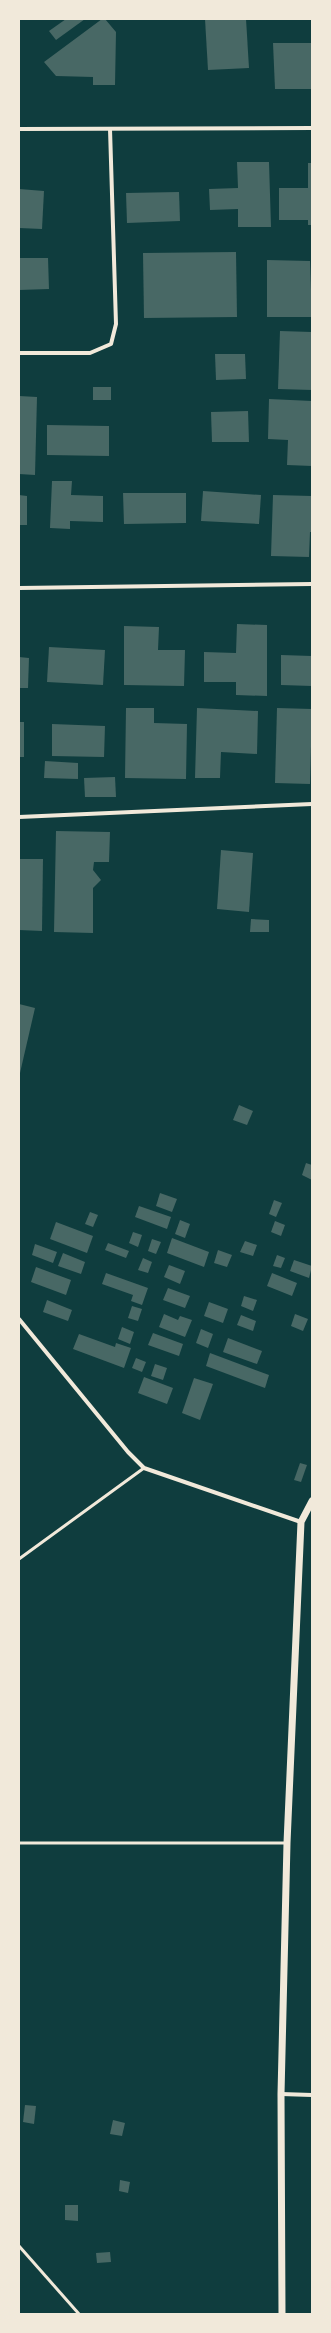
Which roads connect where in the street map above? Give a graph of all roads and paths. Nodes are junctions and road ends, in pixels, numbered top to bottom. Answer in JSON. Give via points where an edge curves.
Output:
{"nodes":[{"id":1,"x":312,"y":128,"type":"edge"},
{"id":2,"x":19,"y":129,"type":"edge"},
{"id":3,"x":110,"y":129,"type":"junction"},
{"id":4,"x":19,"y":353,"type":"edge"},
{"id":5,"x":312,"y":584,"type":"edge"},
{"id":6,"x":19,"y":588,"type":"edge"},
{"id":7,"x":312,"y":804,"type":"edge"},
{"id":8,"x":19,"y":817,"type":"edge"},
{"id":9,"x":19,"y":1319,"type":"edge"},
{"id":10,"x":144,"y":1468,"type":"junction"},
{"id":11,"x":312,"y":1501,"type":"edge"},
{"id":12,"x":301,"y":1522,"type":"junction"},
{"id":13,"x":19,"y":1559,"type":"edge"},
{"id":14,"x":19,"y":1843,"type":"edge"},
{"id":15,"x":287,"y":1843,"type":"junction"},
{"id":16,"x":281,"y":2094,"type":"junction"},
{"id":17,"x":312,"y":2095,"type":"edge"},
{"id":18,"x":19,"y":2246,"type":"edge"},
{"id":19,"x":79,"y":2314,"type":"edge"},
{"id":20,"x":282,"y":2314,"type":"edge"}],
"edges":[{"from":1,"to":3,"type":"street"},
{"from":2,"to":3,"type":"street"},
{"from":3,"to":4,"type":"street","via":[[116,324],[111,344],[90,353]]},
{"from":5,"to":6,"type":"street"},
{"from":7,"to":8,"type":"street"},
{"from":9,"to":10,"type":"street"},
{"from":10,"to":12,"type":"street"},
{"from":10,"to":13,"type":"lane"},
{"from":11,"to":12,"type":"street"},
{"from":12,"to":15,"type":"street"},
{"from":14,"to":15,"type":"lane"},
{"from":15,"to":16,"type":"street"},
{"from":16,"to":17,"type":"street"},
{"from":16,"to":20,"type":"street"},
{"from":18,"to":19,"type":"lane"}]}
